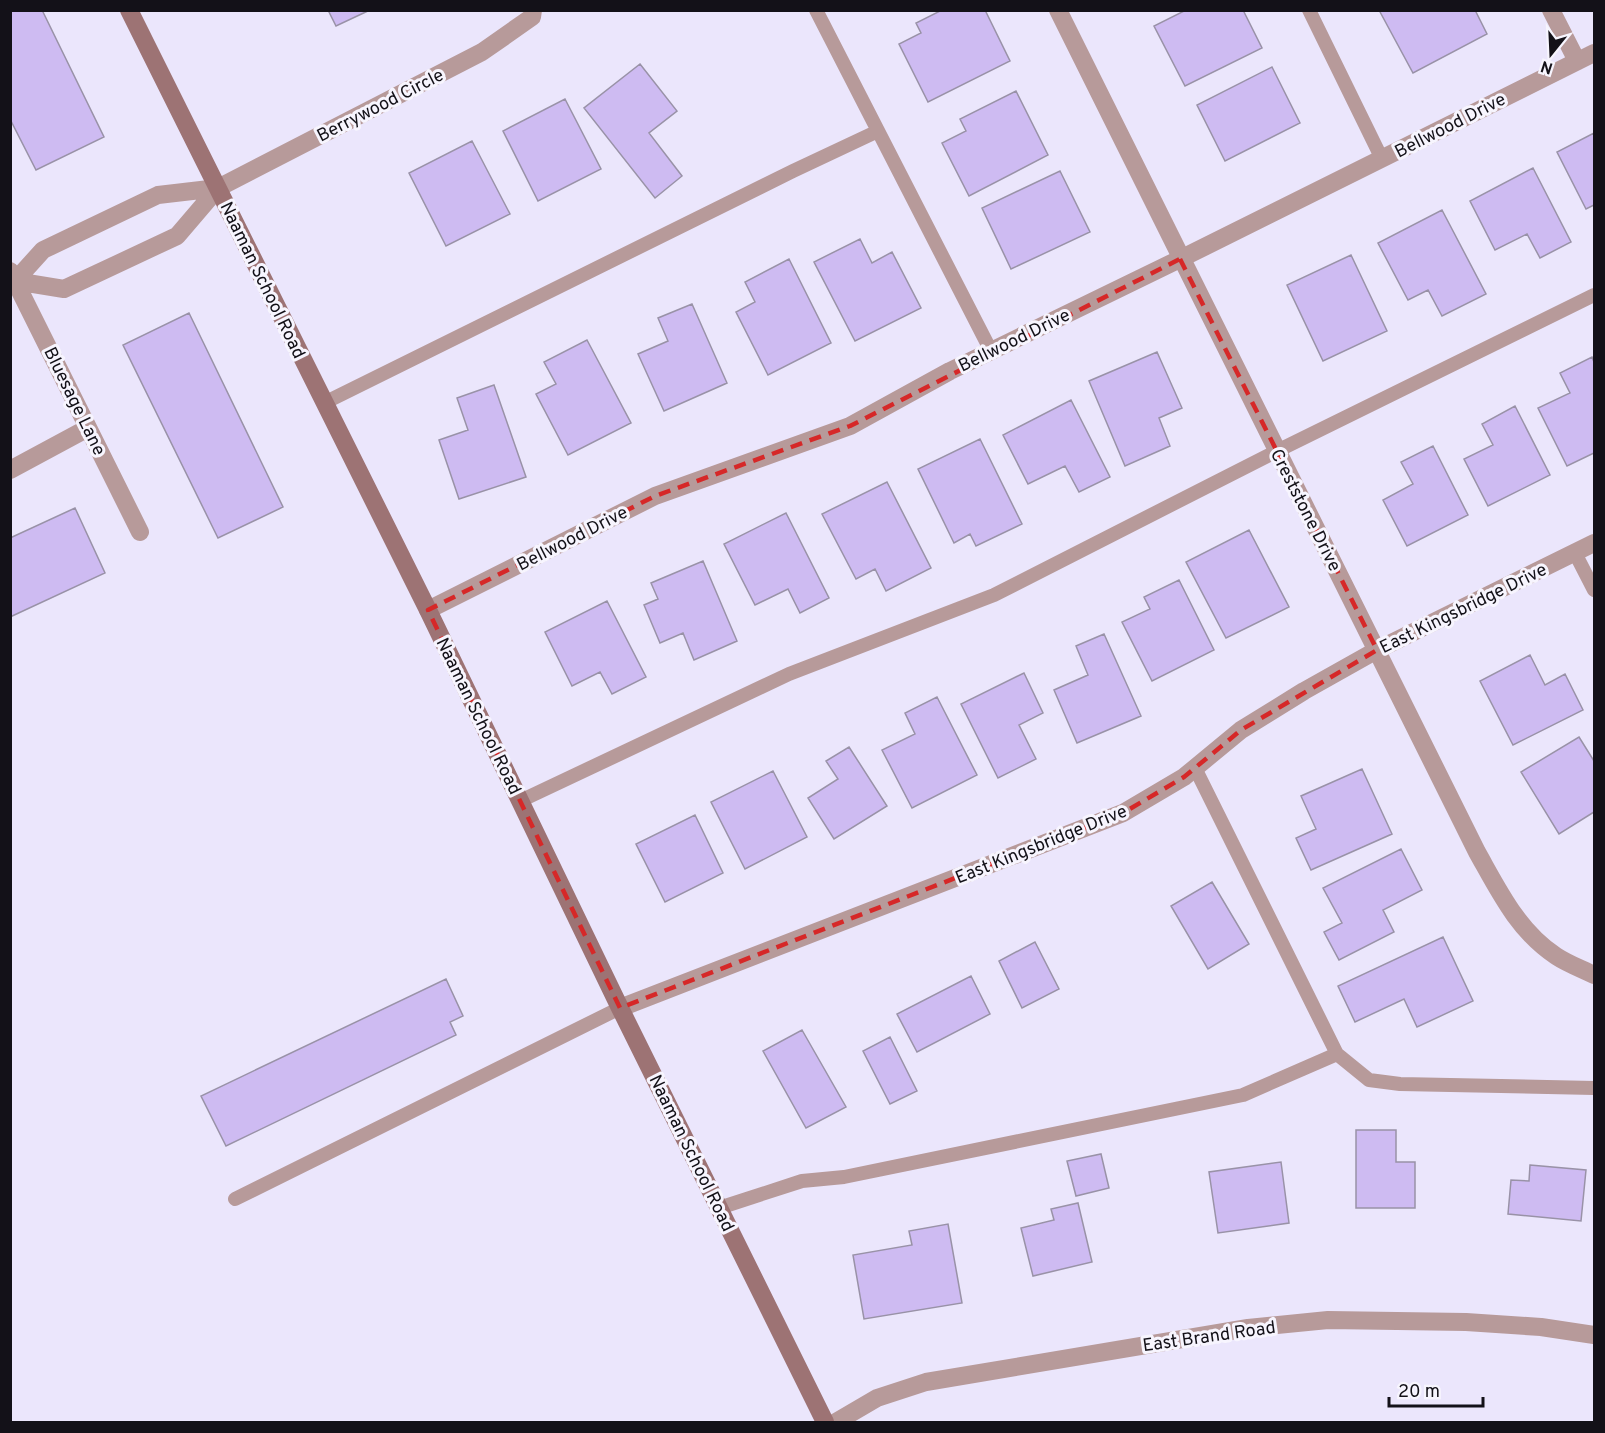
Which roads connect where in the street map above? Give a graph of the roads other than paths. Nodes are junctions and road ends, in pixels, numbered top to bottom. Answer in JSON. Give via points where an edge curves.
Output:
{"nodes":[{"id":1,"x":129,"y":10,"type":"edge"},
{"id":2,"x":533,"y":10,"type":"edge"},
{"id":3,"x":816,"y":10,"type":"edge"},
{"id":4,"x":1058,"y":10,"type":"edge"},
{"id":5,"x":1309,"y":10,"type":"edge"},
{"id":6,"x":1551,"y":10,"type":"edge"},
{"id":7,"x":1594,"y":53,"type":"edge"},
{"id":8,"x":1577,"y":61,"type":"junction"},
{"id":9,"x":878,"y":131,"type":"junction"},
{"id":10,"x":1382,"y":159,"type":"junction"},
{"id":11,"x":218,"y":188,"type":"junction"},
{"id":12,"x":1180,"y":260,"type":"junction"},
{"id":13,"x":13,"y":276,"type":"edge"},
{"id":14,"x":1594,"y":295,"type":"edge"},
{"id":15,"x":991,"y":351,"type":"junction"},
{"id":16,"x":324,"y":403,"type":"junction"},
{"id":17,"x":88,"y":428,"type":"junction"},
{"id":18,"x":1277,"y":452,"type":"junction"},
{"id":19,"x":10,"y":470,"type":"edge"},
{"id":20,"x":140,"y":532,"type":"dead end"},
{"id":21,"x":1594,"y":543,"type":"edge"},
{"id":22,"x":1575,"y":553,"type":"junction"},
{"id":23,"x":1594,"y":590,"type":"edge"},
{"id":24,"x":428,"y":610,"type":"junction"},
{"id":25,"x":1377,"y":650,"type":"junction"},
{"id":26,"x":1195,"y":768,"type":"junction"},
{"id":27,"x":520,"y":801,"type":"junction"},
{"id":28,"x":1594,"y":975,"type":"edge"},
{"id":29,"x":620,"y":1008,"type":"junction"},
{"id":30,"x":1337,"y":1054,"type":"junction"},
{"id":31,"x":1594,"y":1088,"type":"edge"},
{"id":32,"x":235,"y":1199,"type":"dead end"},
{"id":33,"x":719,"y":1208,"type":"junction"},
{"id":34,"x":1594,"y":1335,"type":"edge"},
{"id":35,"x":825,"y":1422,"type":"edge"},
{"id":36,"x":836,"y":1422,"type":"edge"}],
"edges":[{"from":1,"to":11,"type":"main road","name":"Naaman School Road"},
{"from":2,"to":11,"type":"street","name":"Berrywood Circle","via":[[532,17],[482,52]]},
{"from":3,"to":9,"type":"lane"},
{"from":4,"to":12,"type":"street","name":"Creststone Drive"},
{"from":5,"to":10,"type":"lane"},
{"from":6,"to":8,"type":"street"},
{"from":7,"to":8,"type":"street","name":"Bellwood Drive"},
{"from":8,"to":10,"type":"street","name":"Bellwood Drive"},
{"from":9,"to":15,"type":"lane"},
{"from":9,"to":16,"type":"lane"},
{"from":10,"to":12,"type":"street","name":"Bellwood Drive"},
{"from":11,"to":13,"type":"street","via":[[158,195],[43,250]]},
{"from":11,"to":13,"type":"street","via":[[177,236],[64,289]]},
{"from":11,"to":16,"type":"main road","name":"Naaman School Road"},
{"from":12,"to":15,"type":"street","name":"Bellwood Drive"},
{"from":12,"to":18,"type":"street","name":"Creststone Drive"},
{"from":13,"to":17,"type":"street","name":"Bluesage Lane"},
{"from":14,"to":18,"type":"lane"},
{"from":15,"to":24,"type":"street","name":"Bellwood Drive","via":[[850,426],[655,496]]},
{"from":16,"to":24,"type":"main road","name":"Naaman School Road"},
{"from":17,"to":19,"type":"street"},
{"from":17,"to":20,"type":"street","name":"Bluesage Lane"},
{"from":18,"to":25,"type":"street","name":"Creststone Drive"},
{"from":18,"to":27,"type":"lane","via":[[994,595],[789,674]]},
{"from":21,"to":22,"type":"street","name":"East Kingsbridge Drive"},
{"from":22,"to":23,"type":"lane"},
{"from":22,"to":25,"type":"street","name":"East Kingsbridge Drive"},
{"from":24,"to":27,"type":"main road","name":"Naaman School Road"},
{"from":25,"to":26,"type":"street","name":"East Kingsbridge Drive","via":[[1241,730]]},
{"from":25,"to":28,"type":"street","name":"Creststone Drive","via":[[1477,852],[1513,914],[1536,941],[1558,958]]},
{"from":26,"to":29,"type":"street","name":"East Kingsbridge Drive","via":[[1123,813]]},
{"from":26,"to":30,"type":"lane"},
{"from":27,"to":29,"type":"main road","name":"Naaman School Road"},
{"from":29,"to":32,"type":"lane"},
{"from":29,"to":33,"type":"main road","name":"Naaman School Road"},
{"from":30,"to":31,"type":"lane","via":[[1369,1080]]},
{"from":30,"to":33,"type":"lane","via":[[1243,1095],[856,1175],[802,1181]]},
{"from":33,"to":35,"type":"main road","name":"Naaman School Road"},
{"from":34,"to":36,"type":"street","name":"East Brand Road","via":[[1466,1322],[1328,1320],[1248,1328],[926,1382],[877,1398]]}]}
